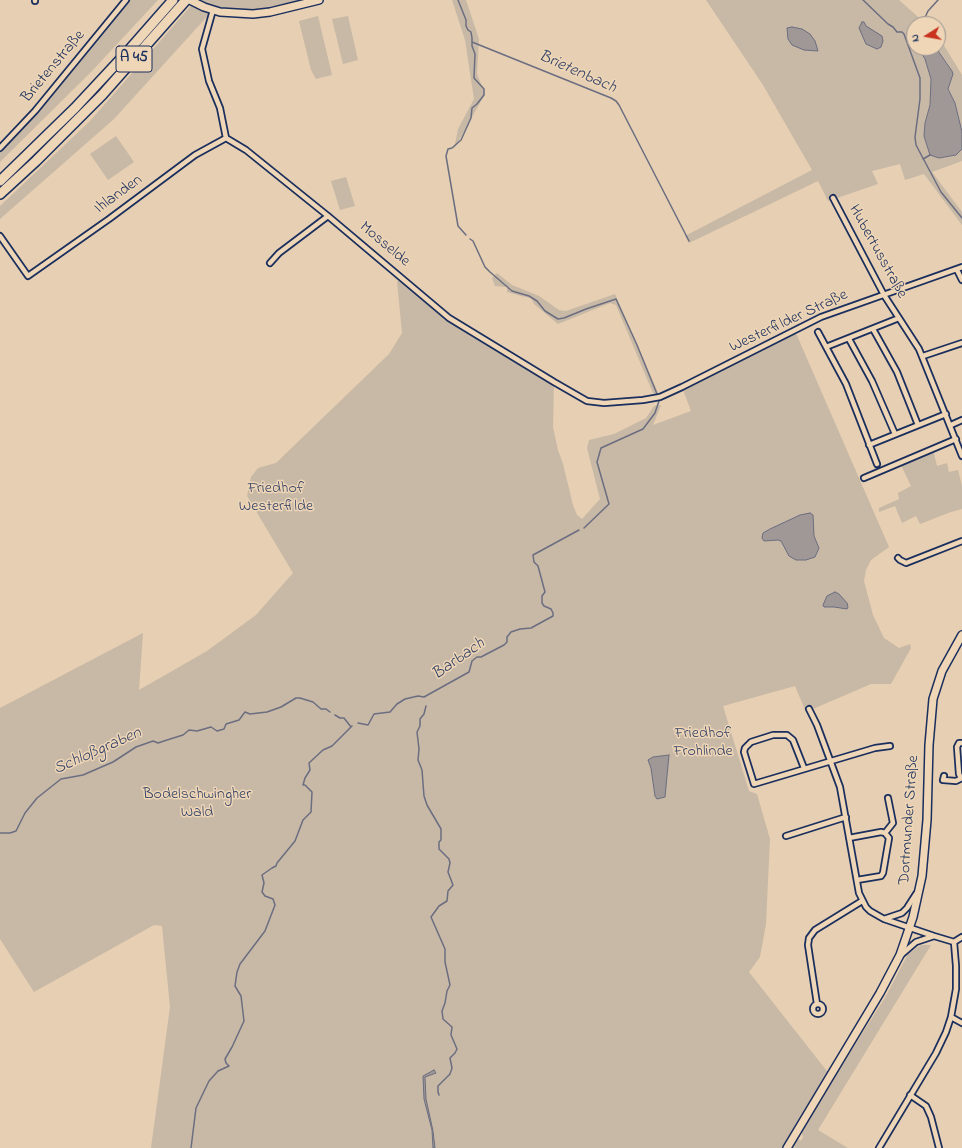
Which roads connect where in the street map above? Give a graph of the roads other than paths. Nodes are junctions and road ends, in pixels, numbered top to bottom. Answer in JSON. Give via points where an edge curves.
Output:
{"nodes":[{"id":1,"x":126,"y":0,"type":"edge"},
{"id":2,"x":173,"y":0,"type":"edge"},
{"id":3,"x":186,"y":0,"type":"edge"},
{"id":4,"x":190,"y":0,"type":"edge"},
{"id":5,"x":319,"y":0,"type":"edge"},
{"id":6,"x":213,"y":10,"type":"junction"},
{"id":7,"x":226,"y":138,"type":"junction"},
{"id":8,"x":0,"y":148,"type":"edge"},
{"id":9,"x":0,"y":181,"type":"edge"},
{"id":10,"x":0,"y":194,"type":"edge"},
{"id":11,"x":833,"y":198,"type":"dead end"},
{"id":12,"x":328,"y":216,"type":"junction"},
{"id":13,"x":0,"y":236,"type":"edge"},
{"id":14,"x":270,"y":263,"type":"dead end"},
{"id":15,"x":962,"y":268,"type":"edge"},
{"id":16,"x":956,"y":270,"type":"junction"},
{"id":17,"x":962,"y":280,"type":"edge"},
{"id":18,"x":884,"y":294,"type":"junction"},
{"id":19,"x":899,"y":318,"type":"junction"},
{"id":20,"x":873,"y":329,"type":"junction"},
{"id":21,"x":818,"y":332,"type":"dead end"},
{"id":22,"x":849,"y":339,"type":"junction"},
{"id":23,"x":962,"y":343,"type":"edge"},
{"id":24,"x":826,"y":347,"type":"junction"},
{"id":25,"x":923,"y":356,"type":"junction"},
{"id":26,"x":653,"y":399,"type":"joint"},
{"id":27,"x":946,"y":414,"type":"junction"},
{"id":28,"x":962,"y":420,"type":"edge"},
{"id":29,"x":951,"y":424,"type":"junction"},
{"id":30,"x":918,"y":425,"type":"junction"},
{"id":31,"x":895,"y":434,"type":"junction"},
{"id":32,"x":956,"y":439,"type":"junction"},
{"id":33,"x":869,"y":444,"type":"junction"},
{"id":34,"x":962,"y":456,"type":"edge"},
{"id":35,"x":877,"y":464,"type":"dead end"},
{"id":36,"x":864,"y":478,"type":"dead end"},
{"id":37,"x":962,"y":541,"type":"edge"},
{"id":38,"x":898,"y":558,"type":"dead end"},
{"id":39,"x":962,"y":635,"type":"edge"},
{"id":40,"x":809,"y":710,"type":"dead end"},
{"id":41,"x":961,"y":743,"type":"edge"},
{"id":42,"x":890,"y":746,"type":"dead end"},
{"id":43,"x":830,"y":760,"type":"junction"},
{"id":44,"x":804,"y":768,"type":"junction"},
{"id":45,"x":944,"y":776,"type":"dead end"},
{"id":46,"x":962,"y":778,"type":"edge"},
{"id":47,"x":888,"y":798,"type":"dead end"},
{"id":48,"x":846,"y":817,"type":"junction"},
{"id":49,"x":885,"y":833,"type":"junction"},
{"id":50,"x":786,"y":836,"type":"dead end"},
{"id":51,"x":849,"y":838,"type":"junction"},
{"id":52,"x":857,"y":880,"type":"junction"},
{"id":53,"x":919,"y":890,"type":"junction"},
{"id":54,"x":862,"y":901,"type":"junction"},
{"id":55,"x":884,"y":918,"type":"junction"},
{"id":56,"x":910,"y":928,"type":"junction"},
{"id":57,"x":934,"y":936,"type":"junction"},
{"id":58,"x":962,"y":937,"type":"edge"},
{"id":59,"x":954,"y":942,"type":"junction"},
{"id":60,"x":900,"y":955,"type":"junction"},
{"id":61,"x":818,"y":1004,"type":"dead end"},
{"id":62,"x":951,"y":1017,"type":"junction"},
{"id":63,"x":962,"y":1023,"type":"edge"},
{"id":64,"x":910,"y":1095,"type":"junction"},
{"id":65,"x":787,"y":1148,"type":"edge"},
{"id":66,"x":880,"y":1148,"type":"edge"},
{"id":67,"x":939,"y":1148,"type":"edge"}],
"edges":[{"from":1,"to":8,"type":"street","name":"Brietenstraße","via":[[35,111]]},
{"from":2,"to":9,"type":"highway","number":"A 45","via":[[80,103]]},
{"from":3,"to":10,"type":"highway","number":"A 45","via":[[102,95]]},
{"from":4,"to":6,"type":"main road"},
{"from":5,"to":6,"type":"main road","via":[[253,14]]},
{"from":6,"to":7,"type":"street","via":[[202,45],[202,54],[220,108]]},
{"from":7,"to":12,"type":"street","name":"Mosselde","via":[[246,150]]},
{"from":7,"to":13,"type":"street","name":"Ihlanden","via":[[195,155],[28,276]]},
{"from":11,"to":18,"type":"street","name":"Hubertusstraße"},
{"from":12,"to":14,"type":"street","via":[[279,253]]},
{"from":12,"to":26,"type":"street","name":"Mosselde","via":[[449,318],[560,386],[587,401],[604,404]]},
{"from":15,"to":16,"type":"street","name":"Westerfilder Straße"},
{"from":16,"to":17,"type":"street"},
{"from":16,"to":18,"type":"street","name":"Westerfilder Straße"},
{"from":18,"to":19,"type":"street","name":"Hubertusstraße"},
{"from":18,"to":26,"type":"street","name":"Westerfilder Straße","via":[[821,318]]},
{"from":19,"to":20,"type":"street","name":"Hubertusstraße"},
{"from":19,"to":25,"type":"street","name":"Hubertusstraße"},
{"from":20,"to":22,"type":"street","name":"Hubertusstraße"},
{"from":20,"to":30,"type":"street","via":[[897,372]]},
{"from":21,"to":24,"type":"street"},
{"from":22,"to":24,"type":"street","name":"Hubertusstraße"},
{"from":22,"to":31,"type":"street"},
{"from":23,"to":25,"type":"street"},
{"from":24,"to":33,"type":"street","via":[[846,384]]},
{"from":25,"to":27,"type":"street","name":"Hubertusstraße"},
{"from":27,"to":29,"type":"street","name":"Hubertusstraße"},
{"from":27,"to":30,"type":"street"},
{"from":28,"to":29,"type":"street"},
{"from":29,"to":32,"type":"street","name":"Hubertusstraße"},
{"from":30,"to":31,"type":"street"},
{"from":31,"to":33,"type":"street"},
{"from":32,"to":34,"type":"street","name":"Hubertusstraße"},
{"from":32,"to":36,"type":"street"},
{"from":33,"to":35,"type":"street"},
{"from":37,"to":38,"type":"street","via":[[906,563]]},
{"from":39,"to":53,"type":"main road","name":"Dortmunder Straße","via":[[942,671],[933,699],[925,851]]},
{"from":40,"to":43,"type":"street"},
{"from":41,"to":46,"type":"street","via":[[957,747],[959,774]]},
{"from":42,"to":43,"type":"street"},
{"from":43,"to":44,"type":"street"},
{"from":43,"to":48,"type":"street","via":[[840,787]]},
{"from":44,"to":44,"type":"street","via":[[793,740],[787,735],[766,737],[751,742],[745,748],[754,784]]},
{"from":45,"to":46,"type":"street","via":[[943,780],[956,781]]},
{"from":47,"to":49,"type":"street","via":[[893,823]]},
{"from":48,"to":50,"type":"street"},
{"from":48,"to":51,"type":"street"},
{"from":49,"to":51,"type":"street"},
{"from":49,"to":52,"type":"street","via":[[889,838],[883,873],[876,878]]},
{"from":51,"to":52,"type":"street"},
{"from":52,"to":54,"type":"street"},
{"from":53,"to":55,"type":"street","via":[[902,913]]},
{"from":53,"to":56,"type":"main road","name":"Dortmunder Straße"},
{"from":54,"to":55,"type":"street","via":[[870,911]]},
{"from":54,"to":61,"type":"street","via":[[815,930],[809,938]]},
{"from":55,"to":56,"type":"street"},
{"from":56,"to":57,"type":"street"},
{"from":56,"to":60,"type":"main road","name":"Dortmunder Straße"},
{"from":57,"to":59,"type":"street"},
{"from":57,"to":60,"type":"street","via":[[916,942]]},
{"from":58,"to":59,"type":"street"},
{"from":59,"to":62,"type":"street","via":[[956,989]]},
{"from":60,"to":65,"type":"main road","name":"Dortmunder Straße"},
{"from":62,"to":63,"type":"street"},
{"from":62,"to":64,"type":"street","via":[[936,1053]]},
{"from":64,"to":66,"type":"street"},
{"from":64,"to":67,"type":"street","via":[[926,1106]]}]}
